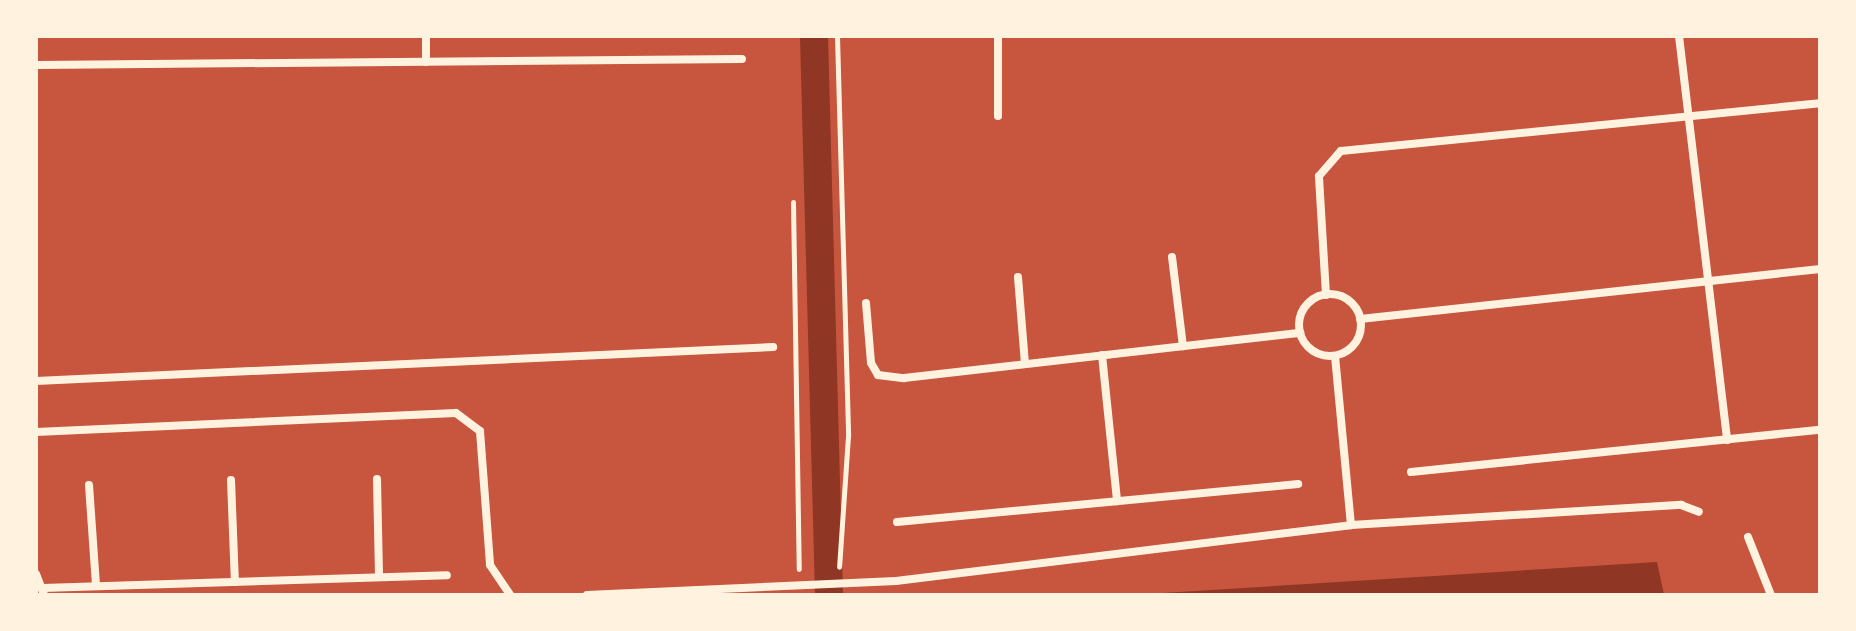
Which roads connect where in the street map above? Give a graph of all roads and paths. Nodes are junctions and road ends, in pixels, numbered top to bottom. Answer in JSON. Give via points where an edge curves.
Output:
{"nodes":[{"id":1,"x":426,"y":36,"type":"edge"},
{"id":2,"x":837,"y":36,"type":"edge"},
{"id":3,"x":998,"y":36,"type":"edge"},
{"id":4,"x":1679,"y":36,"type":"edge"},
{"id":5,"x":742,"y":59,"type":"dead end"},
{"id":6,"x":426,"y":62,"type":"junction"},
{"id":7,"x":36,"y":65,"type":"edge"},
{"id":8,"x":1820,"y":103,"type":"edge"},
{"id":9,"x":1688,"y":115,"type":"junction"},
{"id":10,"x":998,"y":116,"type":"dead end"},
{"id":11,"x":793,"y":202,"type":"dead end"},
{"id":12,"x":1172,"y":257,"type":"dead end"},
{"id":13,"x":1820,"y":269,"type":"edge"},
{"id":14,"x":1018,"y":277,"type":"dead end"},
{"id":15,"x":1708,"y":281,"type":"junction"},
{"id":16,"x":1326,"y":295,"type":"junction"},
{"id":17,"x":866,"y":303,"type":"dead end"},
{"id":18,"x":1360,"y":319,"type":"junction"},
{"id":19,"x":1300,"y":333,"type":"junction"},
{"id":20,"x":1183,"y":346,"type":"junction"},
{"id":21,"x":773,"y":347,"type":"dead end"},
{"id":22,"x":1102,"y":355,"type":"junction"},
{"id":23,"x":1335,"y":356,"type":"junction"},
{"id":24,"x":1025,"y":364,"type":"junction"},
{"id":25,"x":36,"y":381,"type":"edge"},
{"id":26,"x":1820,"y":430,"type":"edge"},
{"id":27,"x":36,"y":432,"type":"edge"},
{"id":28,"x":1727,"y":440,"type":"junction"},
{"id":29,"x":1411,"y":472,"type":"dead end"},
{"id":30,"x":377,"y":479,"type":"dead end"},
{"id":31,"x":231,"y":480,"type":"dead end"},
{"id":32,"x":1298,"y":484,"type":"dead end"},
{"id":33,"x":89,"y":485,"type":"dead end"},
{"id":34,"x":1117,"y":501,"type":"junction"},
{"id":35,"x":1699,"y":512,"type":"dead end"},
{"id":36,"x":897,"y":522,"type":"dead end"},
{"id":37,"x":1351,"y":525,"type":"junction"},
{"id":38,"x":1748,"y":537,"type":"dead end"},
{"id":39,"x":36,"y":574,"type":"edge"},
{"id":40,"x":447,"y":575,"type":"dead end"},
{"id":41,"x":379,"y":577,"type":"junction"},
{"id":42,"x":838,"y":579,"type":"dead end"},
{"id":43,"x":799,"y":580,"type":"dead end"},
{"id":44,"x":235,"y":582,"type":"junction"},
{"id":45,"x":96,"y":586,"type":"junction"},
{"id":46,"x":43,"y":591,"type":"edge"},
{"id":47,"x":510,"y":595,"type":"edge"},
{"id":48,"x":587,"y":595,"type":"edge"},
{"id":49,"x":1771,"y":595,"type":"edge"}],
"edges":[{"from":1,"to":6,"type":"street"},
{"from":2,"to":42,"type":"path","via":[[848,436]]},
{"from":3,"to":10,"type":"street"},
{"from":4,"to":9,"type":"street"},
{"from":5,"to":6,"type":"street"},
{"from":6,"to":7,"type":"street"},
{"from":8,"to":9,"type":"street"},
{"from":9,"to":15,"type":"street"},
{"from":9,"to":16,"type":"street","via":[[1341,151],[1319,176]]},
{"from":11,"to":43,"type":"path"},
{"from":12,"to":20,"type":"street"},
{"from":13,"to":15,"type":"street"},
{"from":14,"to":24,"type":"street"},
{"from":15,"to":18,"type":"street"},
{"from":15,"to":28,"type":"street"},
{"from":16,"to":18,"type":"street","via":[[1350,302]]},
{"from":16,"to":19,"type":"street","via":[[1304,308]]},
{"from":17,"to":24,"type":"street","via":[[878,375]]},
{"from":18,"to":23,"type":"street","via":[[1353,346]]},
{"from":19,"to":20,"type":"street"},
{"from":19,"to":23,"type":"street","via":[[1315,353]]},
{"from":20,"to":22,"type":"street"},
{"from":21,"to":25,"type":"street"},
{"from":22,"to":24,"type":"street"},
{"from":22,"to":34,"type":"street"},
{"from":23,"to":37,"type":"street"},
{"from":26,"to":28,"type":"street"},
{"from":27,"to":47,"type":"street","via":[[456,413],[480,431],[490,565]]},
{"from":28,"to":29,"type":"street"},
{"from":30,"to":41,"type":"street"},
{"from":31,"to":44,"type":"street"},
{"from":32,"to":34,"type":"street"},
{"from":33,"to":45,"type":"street"},
{"from":34,"to":36,"type":"street"},
{"from":35,"to":37,"type":"street","via":[[1681,505]]},
{"from":37,"to":48,"type":"street","via":[[896,581]]},
{"from":38,"to":49,"type":"street"},
{"from":39,"to":46,"type":"street"},
{"from":40,"to":41,"type":"street"},
{"from":41,"to":44,"type":"street"},
{"from":44,"to":45,"type":"street"},
{"from":45,"to":46,"type":"street"}]}
